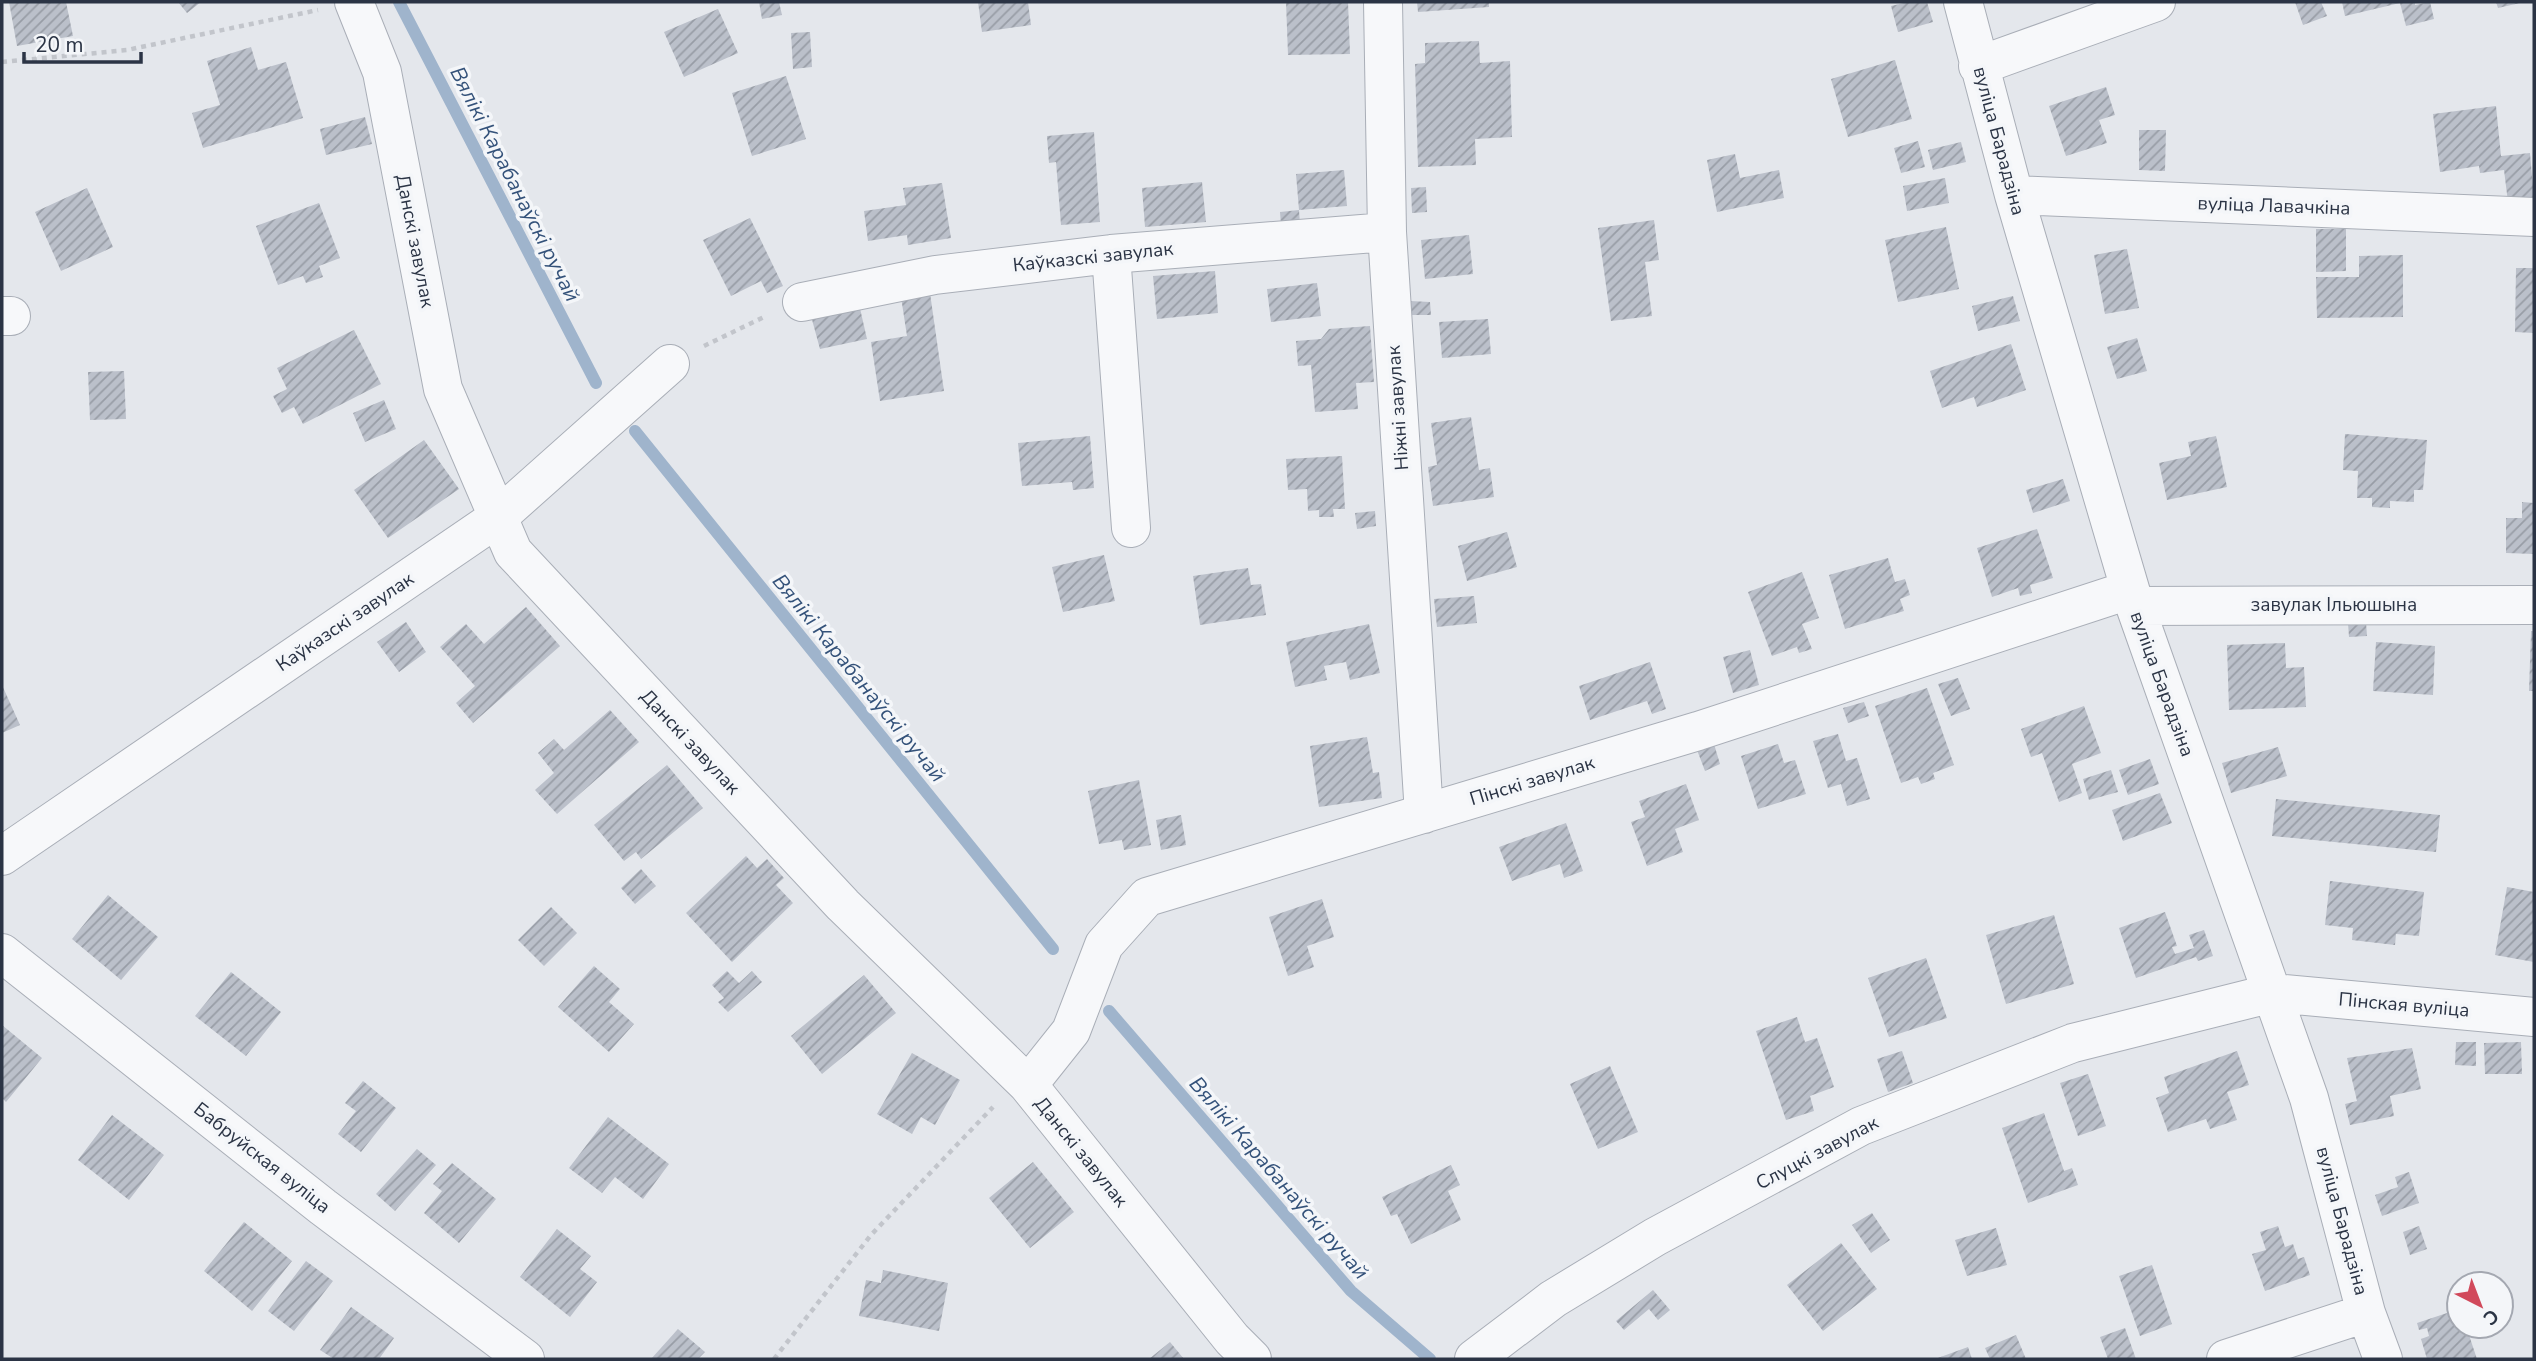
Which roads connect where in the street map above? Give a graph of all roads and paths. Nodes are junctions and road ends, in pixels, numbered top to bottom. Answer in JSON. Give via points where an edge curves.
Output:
{"nodes":[{"id":1,"x":354,"y":2,"type":"edge"},
{"id":2,"x":1383,"y":2,"type":"edge"},
{"id":3,"x":1963,"y":2,"type":"edge"},
{"id":4,"x":2157,"y":2,"type":"edge"},
{"id":5,"x":2,"y":62,"type":"edge"},
{"id":6,"x":1978,"y":66,"type":"junction"},
{"id":7,"x":2014,"y":195,"type":"junction"},
{"id":8,"x":2534,"y":217,"type":"edge"},
{"id":9,"x":1387,"y":232,"type":"junction"},
{"id":10,"x":1111,"y":254,"type":"junction"},
{"id":11,"x":802,"y":302,"type":"dead end"},
{"id":12,"x":670,"y":364,"type":"dead end"},
{"id":13,"x":497,"y":518,"type":"junction"},
{"id":14,"x":1132,"y":528,"type":"dead end"},
{"id":15,"x":2132,"y":598,"type":"junction"},
{"id":16,"x":2534,"y":605,"type":"edge"},
{"id":17,"x":1423,"y":814,"type":"junction"},
{"id":18,"x":2,"y":856,"type":"edge"},
{"id":19,"x":2,"y":953,"type":"edge"},
{"id":20,"x":2273,"y":993,"type":"junction"},
{"id":21,"x":2534,"y":1017,"type":"edge"},
{"id":22,"x":1024,"y":1082,"type":"junction"},
{"id":23,"x":2366,"y":1312,"type":"junction"},
{"id":24,"x":525,"y":1359,"type":"edge"},
{"id":25,"x":774,"y":1359,"type":"edge"},
{"id":26,"x":1252,"y":1359,"type":"edge"},
{"id":27,"x":1474,"y":1359,"type":"edge"},
{"id":28,"x":2226,"y":1359,"type":"edge"},
{"id":29,"x":2383,"y":1359,"type":"edge"}],
"edges":[{"from":1,"to":5,"type":"path","via":[[127,50]]},
{"from":1,"to":13,"type":"street","name":"Данскі завулак","via":[[382,72],[443,389]]},
{"from":2,"to":9,"type":"street","name":"Ніжні завулак"},
{"from":3,"to":6,"type":"street","name":"вуліца Барадзіна"},
{"from":4,"to":6,"type":"street"},
{"from":6,"to":7,"type":"street","name":"вуліца Барадзіна"},
{"from":7,"to":8,"type":"street","name":"вуліца Лавачкіна"},
{"from":7,"to":15,"type":"street","name":"вуліца Барадзіна"},
{"from":9,"to":10,"type":"street","name":"Каўказскі завулак"},
{"from":9,"to":17,"type":"street","name":"Ніжні завулак"},
{"from":10,"to":11,"type":"street","name":"Каўказскі завулак","via":[[935,275]]},
{"from":10,"to":14,"type":"street"},
{"from":12,"to":13,"type":"street","name":"Каўказскі завулак"},
{"from":13,"to":18,"type":"street","name":"Каўказскі завулак"},
{"from":13,"to":22,"type":"street","name":"Данскі завулак","via":[[513,552],[796,855]]},
{"from":15,"to":16,"type":"street","name":"завулак Ільюшына"},
{"from":15,"to":17,"type":"street","name":"Пінскі завулак"},
{"from":15,"to":20,"type":"street","name":"вуліца Барадзіна"},
{"from":17,"to":22,"type":"street","name":"Пінскі завулак","via":[[1147,898],[1104,945],[1071,1031]]},
{"from":19,"to":24,"type":"street","name":"Бабруйская вуліца","via":[[323,1207]]},
{"from":20,"to":21,"type":"street","name":"Пінская вуліца"},
{"from":20,"to":23,"type":"street","name":"вуліца Барадзіна","via":[[2309,1098]]},
{"from":20,"to":27,"type":"street","name":"Слуцкі завулак","via":[[2073,1043],[1861,1126],[1655,1237],[1553,1299]]},
{"from":22,"to":25,"type":"path","via":[[872,1235]]},
{"from":22,"to":26,"type":"street","name":"Данскі завулак"},
{"from":23,"to":28,"type":"street"},
{"from":23,"to":29,"type":"street","name":"вуліца Барадзіна"}]}
